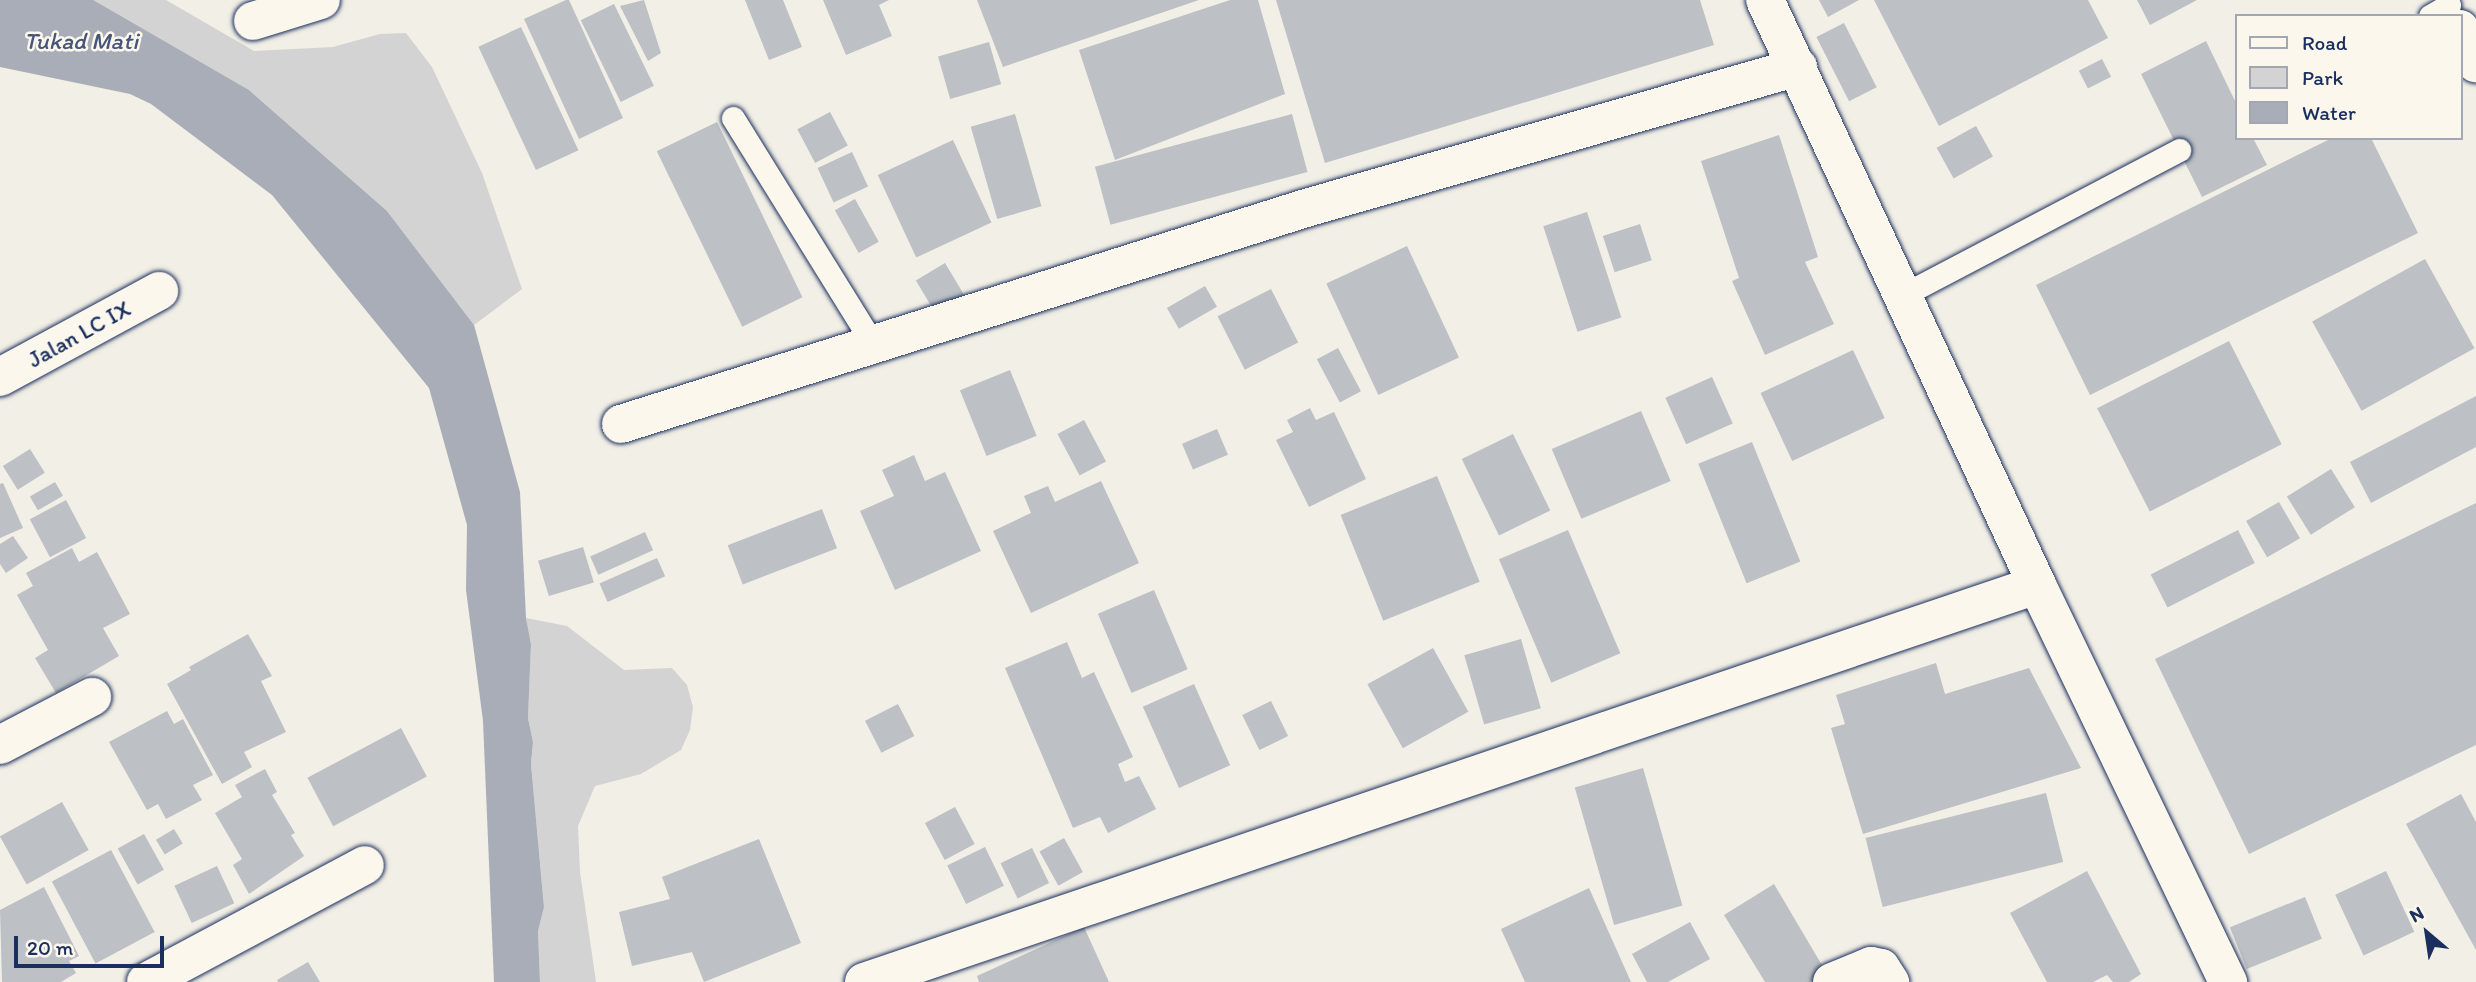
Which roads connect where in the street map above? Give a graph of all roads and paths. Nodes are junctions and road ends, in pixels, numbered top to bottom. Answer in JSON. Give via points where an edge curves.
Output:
{"nodes":[{"id":1,"x":321,"y":0,"type":"edge"},
{"id":2,"x":1765,"y":0,"type":"edge"},
{"id":3,"x":253,"y":21,"type":"dead end"},
{"id":4,"x":2462,"y":38,"type":"edge"},
{"id":5,"x":2476,"y":63,"type":"edge"},
{"id":6,"x":1798,"y":67,"type":"junction"},
{"id":7,"x":733,"y":118,"type":"dead end"},
{"id":8,"x":2179,"y":150,"type":"dead end"},
{"id":9,"x":159,"y":291,"type":"dead end"},
{"id":10,"x":1903,"y":295,"type":"junction"},
{"id":11,"x":874,"y":345,"type":"junction"},
{"id":12,"x":0,"y":377,"type":"edge"},
{"id":13,"x":621,"y":424,"type":"dead end"},
{"id":14,"x":2037,"y":585,"type":"junction"},
{"id":15,"x":92,"y":697,"type":"dead end"},
{"id":16,"x":0,"y":745,"type":"edge"},
{"id":17,"x":365,"y":865,"type":"dead end"},
{"id":18,"x":146,"y":982,"type":"edge"},
{"id":19,"x":864,"y":982,"type":"edge"},
{"id":20,"x":1832,"y":982,"type":"edge"},
{"id":21,"x":1890,"y":982,"type":"edge"},
{"id":22,"x":2228,"y":982,"type":"edge"}],
"edges":[{"from":1,"to":3,"type":"main road"},
{"from":2,"to":6,"type":"main road"},
{"from":4,"to":5,"type":"main road"},
{"from":6,"to":10,"type":"main road"},
{"from":6,"to":11,"type":"main road","via":[[1306,208]]},
{"from":7,"to":11,"type":"lane"},
{"from":8,"to":10,"type":"lane"},
{"from":9,"to":12,"type":"main road","name":"Jalan LC IX"},
{"from":10,"to":14,"type":"main road"},
{"from":11,"to":13,"type":"main road"},
{"from":14,"to":19,"type":"main road"},
{"from":14,"to":22,"type":"main road"},
{"from":15,"to":16,"type":"main road"},
{"from":17,"to":18,"type":"main road"},
{"from":20,"to":21,"type":"main road","via":[[1871,966],[1881,968]]}]}
